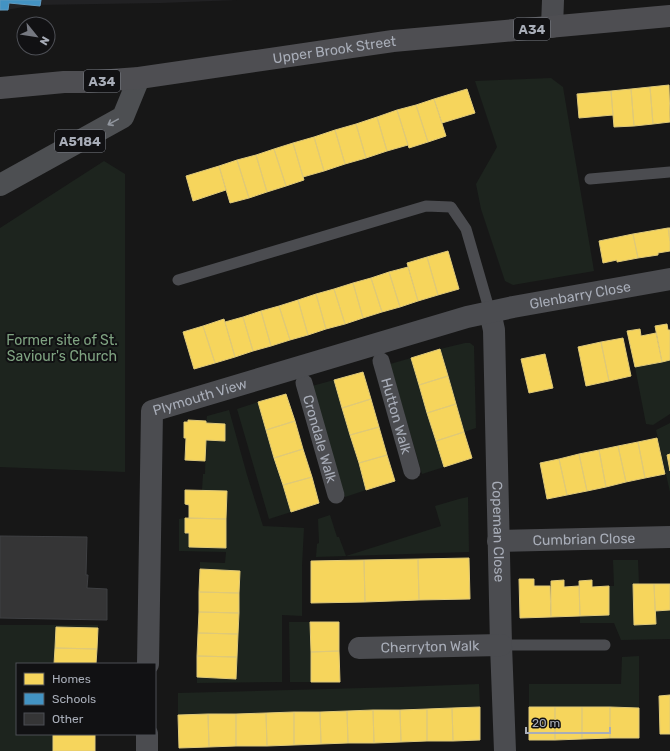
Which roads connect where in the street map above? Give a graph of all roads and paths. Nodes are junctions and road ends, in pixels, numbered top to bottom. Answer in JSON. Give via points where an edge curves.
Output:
{"nodes":[{"id":1,"x":553,"y":0,"type":"edge"},
{"id":2,"x":670,"y":16,"type":"edge"},
{"id":3,"x":552,"y":27,"type":"junction"},
{"id":4,"x":139,"y":78,"type":"junction"},
{"id":5,"x":0,"y":88,"type":"edge"},
{"id":6,"x":670,"y":172,"type":"edge"},
{"id":7,"x":590,"y":179,"type":"dead end"},
{"id":8,"x":0,"y":185,"type":"edge"},
{"id":9,"x":670,"y":279,"type":"edge"},
{"id":10,"x":178,"y":280,"type":"dead end"},
{"id":11,"x":490,"y":312,"type":"junction"},
{"id":12,"x":381,"y":361,"type":"dead end"},
{"id":13,"x":304,"y":383,"type":"dead end"},
{"id":14,"x":412,"y":471,"type":"dead end"},
{"id":15,"x":336,"y":494,"type":"dead end"},
{"id":16,"x":670,"y":538,"type":"edge"},
{"id":17,"x":498,"y":541,"type":"junction"},
{"id":18,"x":501,"y":645,"type":"junction"},
{"id":19,"x":605,"y":645,"type":"dead end"},
{"id":20,"x":359,"y":648,"type":"dead end"},
{"id":21,"x":148,"y":663,"type":"edge"},
{"id":22,"x":147,"y":735,"type":"edge"},
{"id":23,"x":147,"y":751,"type":"edge"},
{"id":24,"x":505,"y":751,"type":"edge"}],
"edges":[{"from":1,"to":3,"type":"street"},
{"from":2,"to":3,"type":"highway","name":"Upper Brook Street","number":"A34"},
{"from":3,"to":4,"type":"highway","name":"Upper Brook Street","number":"A34","via":[[393,41]]},
{"from":4,"to":5,"type":"highway","name":"Upper Brook Street","number":"A34"},
{"from":4,"to":8,"type":"main road","number":"A5184","one_way":true,"via":[[122,117]]},
{"from":6,"to":7,"type":"lane"},
{"from":9,"to":11,"type":"street","name":"Glenbarry Close"},
{"from":10,"to":11,"type":"lane","via":[[426,206],[451,207],[466,229]]},
{"from":11,"to":17,"type":"street","name":"Copeman Close","via":[[494,330]]},
{"from":11,"to":21,"type":"street","name":"Plymouth View","via":[[152,411]]},
{"from":12,"to":14,"type":"street","name":"Hutton Walk"},
{"from":13,"to":15,"type":"street","name":"Crondale Walk"},
{"from":16,"to":17,"type":"street","name":"Cumbrian Close"},
{"from":17,"to":18,"type":"street","name":"Copeman Close"},
{"from":18,"to":19,"type":"lane"},
{"from":18,"to":20,"type":"street","name":"Cherryton Walk"},
{"from":18,"to":24,"type":"street","name":"Copeman Close"},
{"from":22,"to":23,"type":"street"}]}
